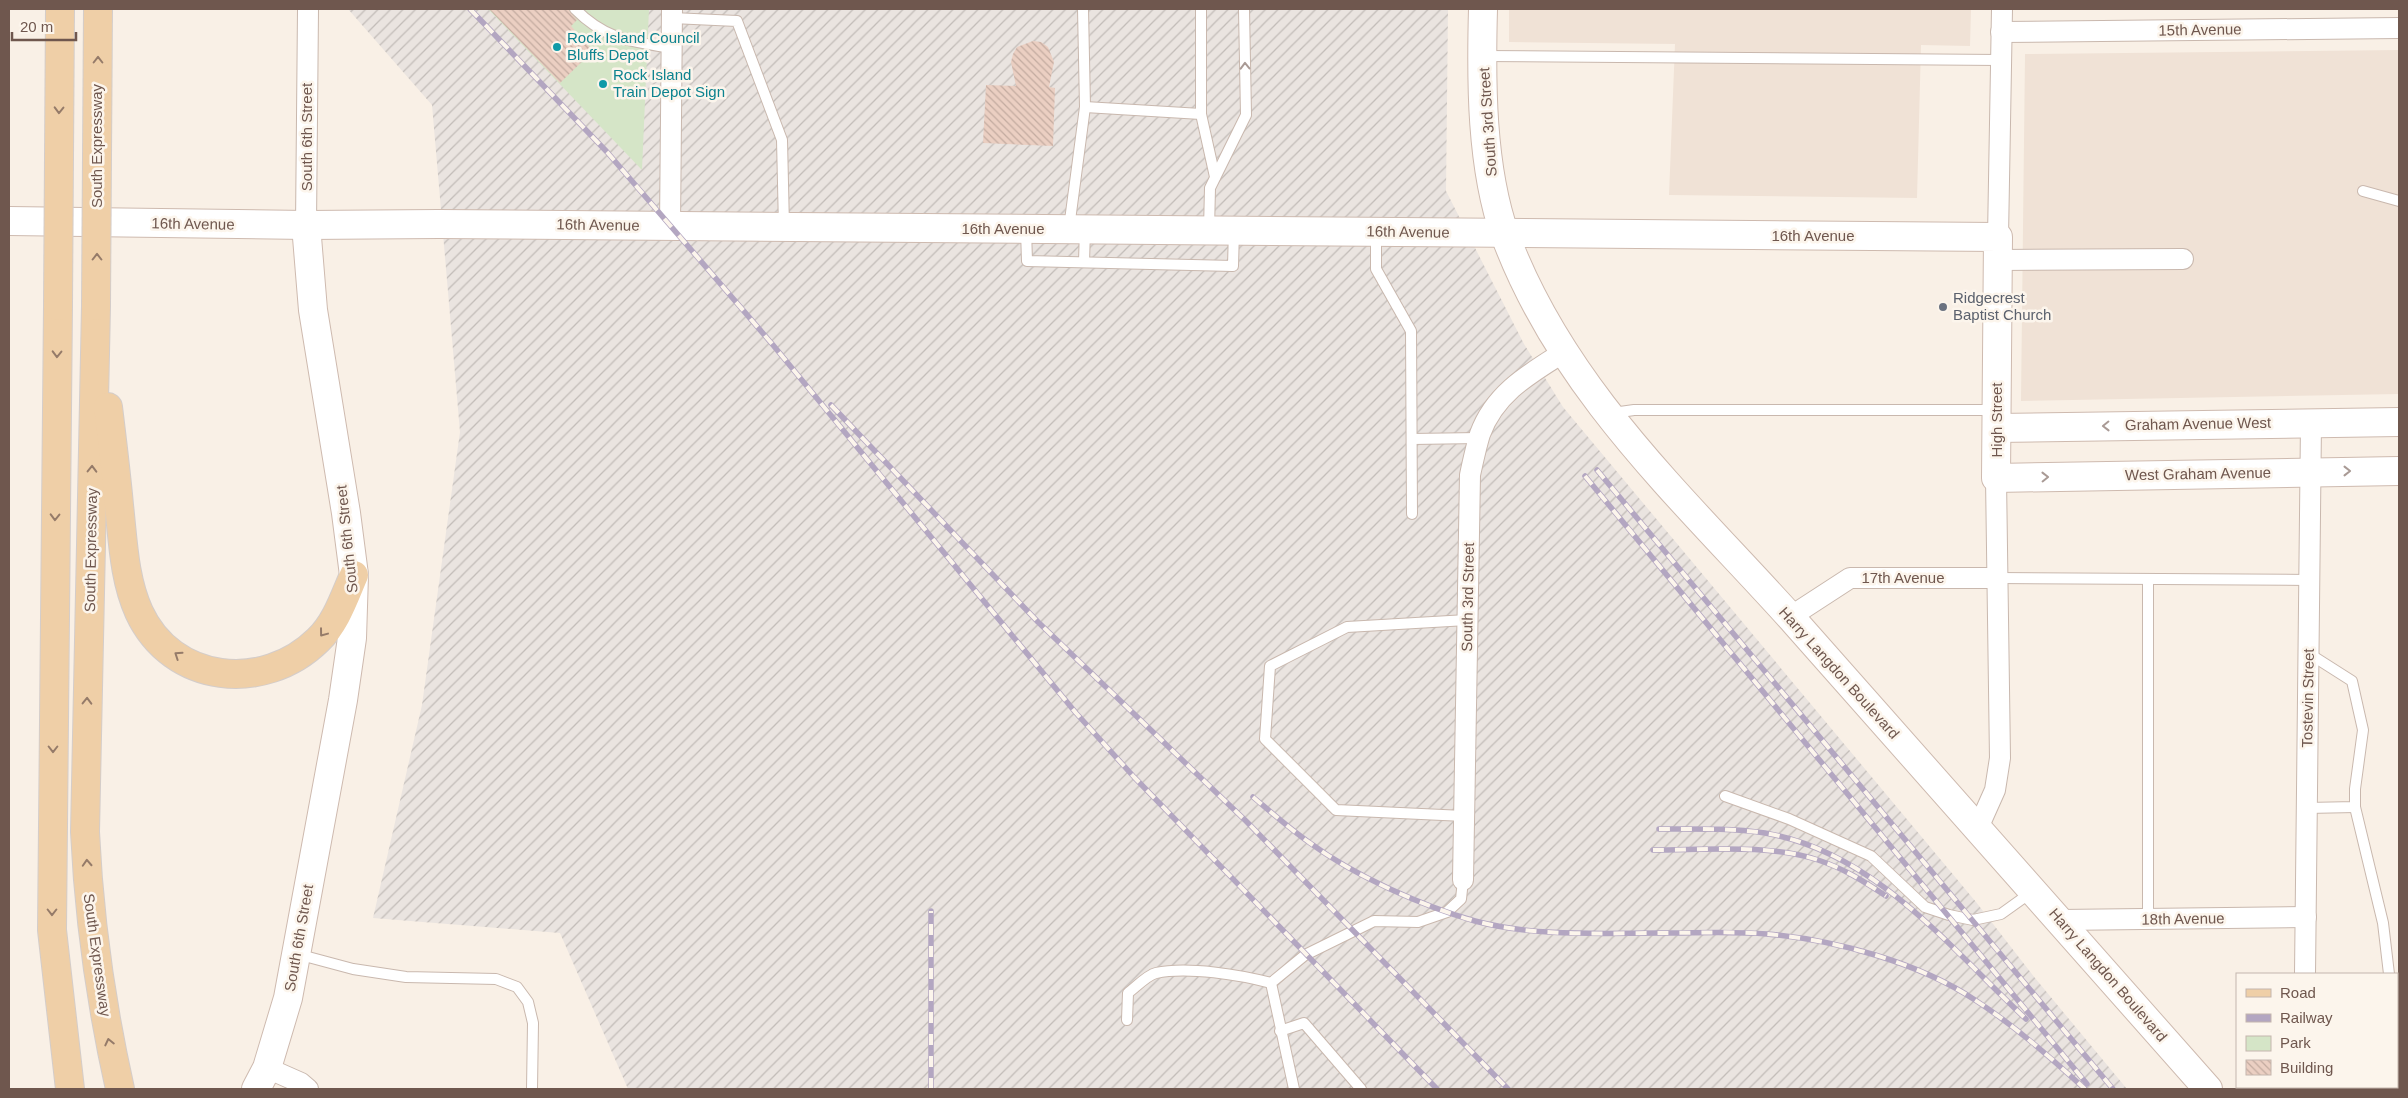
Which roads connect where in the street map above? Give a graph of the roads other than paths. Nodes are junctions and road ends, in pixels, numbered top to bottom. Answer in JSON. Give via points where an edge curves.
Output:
{"nodes":[{"id":1,"x":60,"y":9,"type":"edge"},
{"id":2,"x":98,"y":9,"type":"edge"},
{"id":3,"x":308,"y":9,"type":"edge"},
{"id":4,"x":575,"y":9,"type":"edge"},
{"id":5,"x":1083,"y":9,"type":"edge"},
{"id":6,"x":1201,"y":9,"type":"edge"},
{"id":7,"x":1244,"y":9,"type":"edge"},
{"id":8,"x":1483,"y":9,"type":"edge"},
{"id":9,"x":2002,"y":9,"type":"edge"},
{"id":10,"x":672,"y":14,"type":"edge"},
{"id":11,"x":2399,"y":28,"type":"edge"},
{"id":12,"x":2001,"y":32,"type":"junction"},
{"id":13,"x":671,"y":48,"type":"junction"},
{"id":14,"x":1483,"y":56,"type":"junction"},
{"id":15,"x":2000,"y":60,"type":"junction"},
{"id":16,"x":1085,"y":107,"type":"junction"},
{"id":17,"x":1201,"y":114,"type":"junction"},
{"id":18,"x":1215,"y":177,"type":"junction"},
{"id":19,"x":2363,"y":191,"type":"dead end"},
{"id":20,"x":2399,"y":201,"type":"edge"},
{"id":21,"x":9,"y":221,"type":"edge"},
{"id":22,"x":306,"y":226,"type":"junction"},
{"id":23,"x":670,"y":226,"type":"junction"},
{"id":24,"x":784,"y":228,"type":"junction"},
{"id":25,"x":1026,"y":229,"type":"junction"},
{"id":26,"x":1077,"y":229,"type":"junction"},
{"id":27,"x":1222,"y":230,"type":"junction"},
{"id":28,"x":1376,"y":232,"type":"junction"},
{"id":29,"x":1505,"y":234,"type":"junction"},
{"id":30,"x":1998,"y":249,"type":"junction"},
{"id":31,"x":2183,"y":259,"type":"dead end"},
{"id":32,"x":1084,"y":262,"type":"junction"},
{"id":33,"x":96,"y":306,"type":"junction"},
{"id":34,"x":1564,"y":352,"type":"junction"},
{"id":35,"x":1608,"y":414,"type":"junction"},
{"id":36,"x":1996,"y":419,"type":"junction"},
{"id":37,"x":2399,"y":422,"type":"edge"},
{"id":38,"x":2311,"y":423,"type":"junction"},
{"id":39,"x":1479,"y":438,"type":"junction"},
{"id":40,"x":1412,"y":439,"type":"junction"},
{"id":41,"x":2399,"y":471,"type":"edge"},
{"id":42,"x":2310,"y":472,"type":"junction"},
{"id":43,"x":1996,"y":478,"type":"junction"},
{"id":44,"x":1412,"y":514,"type":"dead end"},
{"id":45,"x":354,"y":575,"type":"junction"},
{"id":46,"x":1997,"y":578,"type":"junction"},
{"id":47,"x":2148,"y":579,"type":"junction"},
{"id":48,"x":2309,"y":580,"type":"junction"},
{"id":49,"x":1790,"y":616,"type":"junction"},
{"id":50,"x":1467,"y":620,"type":"junction"},
{"id":51,"x":2308,"y":653,"type":"junction"},
{"id":52,"x":1724,"y":796,"type":"dead end"},
{"id":53,"x":2355,"y":807,"type":"junction"},
{"id":54,"x":2307,"y":808,"type":"junction"},
{"id":55,"x":1464,"y":816,"type":"junction"},
{"id":56,"x":1978,"y":828,"type":"junction"},
{"id":57,"x":1463,"y":880,"type":"joint"},
{"id":58,"x":2034,"y":890,"type":"junction"},
{"id":59,"x":2306,"y":917,"type":"junction"},
{"id":60,"x":2148,"y":919,"type":"junction"},
{"id":61,"x":2060,"y":920,"type":"junction"},
{"id":62,"x":296,"y":954,"type":"junction"},
{"id":63,"x":2305,"y":973,"type":"edge"},
{"id":64,"x":2389,"y":973,"type":"edge"},
{"id":65,"x":1271,"y":983,"type":"junction"},
{"id":66,"x":1127,"y":1020,"type":"dead end"},
{"id":67,"x":1280,"y":1031,"type":"junction"},
{"id":68,"x":261,"y":1079,"type":"edge"},
{"id":69,"x":305,"y":1086,"type":"edge"},
{"id":70,"x":70,"y":1089,"type":"edge"},
{"id":71,"x":120,"y":1089,"type":"edge"},
{"id":72,"x":532,"y":1089,"type":"edge"},
{"id":73,"x":1294,"y":1089,"type":"edge"},
{"id":74,"x":1361,"y":1089,"type":"edge"},
{"id":75,"x":2208,"y":1089,"type":"edge"}],
"edges":[{"from":1,"to":70,"type":"main road","one_way":true,"bridge":true,"via":[[52,930]]},
{"from":33,"to":2,"type":"main road","name":"South Expressway","one_way":true,"bridge":true},
{"from":3,"to":22,"type":"street","name":"South 6th Street"},
{"from":4,"to":13,"type":"lane","via":[[589,23],[616,38]]},
{"from":5,"to":16,"type":"lane"},
{"from":6,"to":17,"type":"lane"},
{"from":18,"to":7,"type":"lane","one_way":true,"via":[[1246,115]]},
{"from":8,"to":14,"type":"street","name":"South 3rd Street"},
{"from":9,"to":12,"type":"street","name":"High Street"},
{"from":10,"to":13,"type":"street"},
{"from":10,"to":24,"type":"lane","via":[[737,21],[782,140]]},
{"from":11,"to":12,"type":"street","name":"15th Avenue"},
{"from":12,"to":15,"type":"street","name":"High Street"},
{"from":13,"to":23,"type":"street"},
{"from":14,"to":15,"type":"lane"},
{"from":14,"to":29,"type":"street","name":"South 3rd Street","via":[[1491,178]]},
{"from":15,"to":30,"type":"street","name":"High Street"},
{"from":16,"to":17,"type":"lane"},
{"from":16,"to":26,"type":"lane"},
{"from":17,"to":18,"type":"lane"},
{"from":18,"to":27,"type":"lane","via":[[1210,188]]},
{"from":19,"to":20,"type":"lane"},
{"from":21,"to":22,"type":"street","name":"16th Avenue"},
{"from":22,"to":23,"type":"street","name":"16th Avenue"},
{"from":22,"to":45,"type":"street","name":"South 6th Street","via":[[313,310]]},
{"from":23,"to":24,"type":"street","name":"16th Avenue"},
{"from":24,"to":25,"type":"street","name":"16th Avenue"},
{"from":25,"to":26,"type":"street","name":"16th Avenue"},
{"from":25,"to":32,"type":"lane","via":[[1027,261]]},
{"from":26,"to":27,"type":"street","name":"16th Avenue"},
{"from":26,"to":32,"type":"lane"},
{"from":27,"to":28,"type":"street","name":"16th Avenue"},
{"from":27,"to":32,"type":"lane","via":[[1233,266]]},
{"from":28,"to":29,"type":"street","name":"16th Avenue"},
{"from":28,"to":40,"type":"lane","via":[[1376,269],[1411,331]]},
{"from":29,"to":30,"type":"street","name":"16th Avenue"},
{"from":29,"to":34,"type":"street","name":"Harry Langdon Boulevard","via":[[1529,290]]},
{"from":30,"to":31,"type":"street","name":"16th Avenue"},
{"from":30,"to":36,"type":"street","name":"High Street"},
{"from":45,"to":33,"type":"main road","one_way":true,"via":[[337,615],[318,640],[294,659],[273,669],[239,675],[216,673],[187,662],[153,635],[140,614],[128,577]]},
{"from":71,"to":33,"type":"main road","name":"South Expressway","one_way":true,"via":[[97,972],[85,832]]},
{"from":34,"to":35,"type":"street","name":"Harry Langdon Boulevard"},
{"from":34,"to":39,"type":"street","name":"South 3rd Street","via":[[1506,393],[1492,408]]},
{"from":35,"to":36,"type":"lane","via":[[1634,410]]},
{"from":35,"to":49,"type":"street","name":"Harry Langdon Boulevard"},
{"from":38,"to":36,"type":"street","name":"Graham Avenue West","one_way":true},
{"from":36,"to":43,"type":"street","name":"High Street"},
{"from":37,"to":38,"type":"street","name":"Graham Avenue West"},
{"from":38,"to":42,"type":"street","name":"Tostevin Street"},
{"from":39,"to":40,"type":"lane"},
{"from":39,"to":50,"type":"street","name":"South 3rd Street","via":[[1470,475]]},
{"from":40,"to":44,"type":"lane"},
{"from":42,"to":41,"type":"street","name":"West Graham Avenue","one_way":true},
{"from":43,"to":42,"type":"street","name":"West Graham Avenue","one_way":true},
{"from":42,"to":48,"type":"street","name":"Tostevin Street"},
{"from":43,"to":46,"type":"street","name":"High Street"},
{"from":45,"to":62,"type":"street","name":"South 6th Street","via":[[348,668]]},
{"from":46,"to":47,"type":"lane"},
{"from":46,"to":49,"type":"street","name":"17th Avenue","via":[[1850,578]]},
{"from":46,"to":56,"type":"street","name":"High Street","via":[[2000,758],[1995,790]]},
{"from":47,"to":48,"type":"lane"},
{"from":47,"to":60,"type":"lane"},
{"from":48,"to":51,"type":"street","name":"Tostevin Street"},
{"from":49,"to":56,"type":"street","name":"Harry Langdon Boulevard"},
{"from":50,"to":55,"type":"street","name":"South 3rd Street"},
{"from":50,"to":55,"type":"lane","via":[[1347,627],[1270,666],[1265,739],[1336,810]]},
{"from":51,"to":53,"type":"lane","via":[[2352,681],[2363,730]]},
{"from":51,"to":54,"type":"street","name":"Tostevin Street"},
{"from":52,"to":58,"type":"lane","via":[[1789,819],[1871,856],[1926,907],[1949,915],[1973,920],[2001,914]]},
{"from":53,"to":54,"type":"lane"},
{"from":53,"to":64,"type":"lane","via":[[2384,923]]},
{"from":54,"to":59,"type":"street","name":"Tostevin Street"},
{"from":55,"to":57,"type":"street","name":"South 3rd Street"},
{"from":56,"to":58,"type":"street","name":"Harry Langdon Boulevard"},
{"from":57,"to":65,"type":"lane","via":[[1460,899],[1447,912],[1418,922],[1374,921],[1305,955]]},
{"from":58,"to":61,"type":"street","name":"Harry Langdon Boulevard"},
{"from":59,"to":60,"type":"street","name":"18th Avenue"},
{"from":59,"to":63,"type":"street","name":"Tostevin Street"},
{"from":60,"to":61,"type":"street","name":"18th Avenue"},
{"from":61,"to":75,"type":"street","name":"Harry Langdon Boulevard"},
{"from":62,"to":68,"type":"street","name":"South 6th Street","via":[[288,998]]},
{"from":62,"to":72,"type":"lane","via":[[353,969],[406,976],[496,979],[517,987],[528,1002],[532,1023]]},
{"from":65,"to":66,"type":"lane","via":[[1241,975],[1154,973],[1128,994]]},
{"from":65,"to":67,"type":"lane"},
{"from":67,"to":73,"type":"lane"},
{"from":67,"to":74,"type":"lane","via":[[1304,1023]]},
{"from":68,"to":69,"type":"street"}]}
